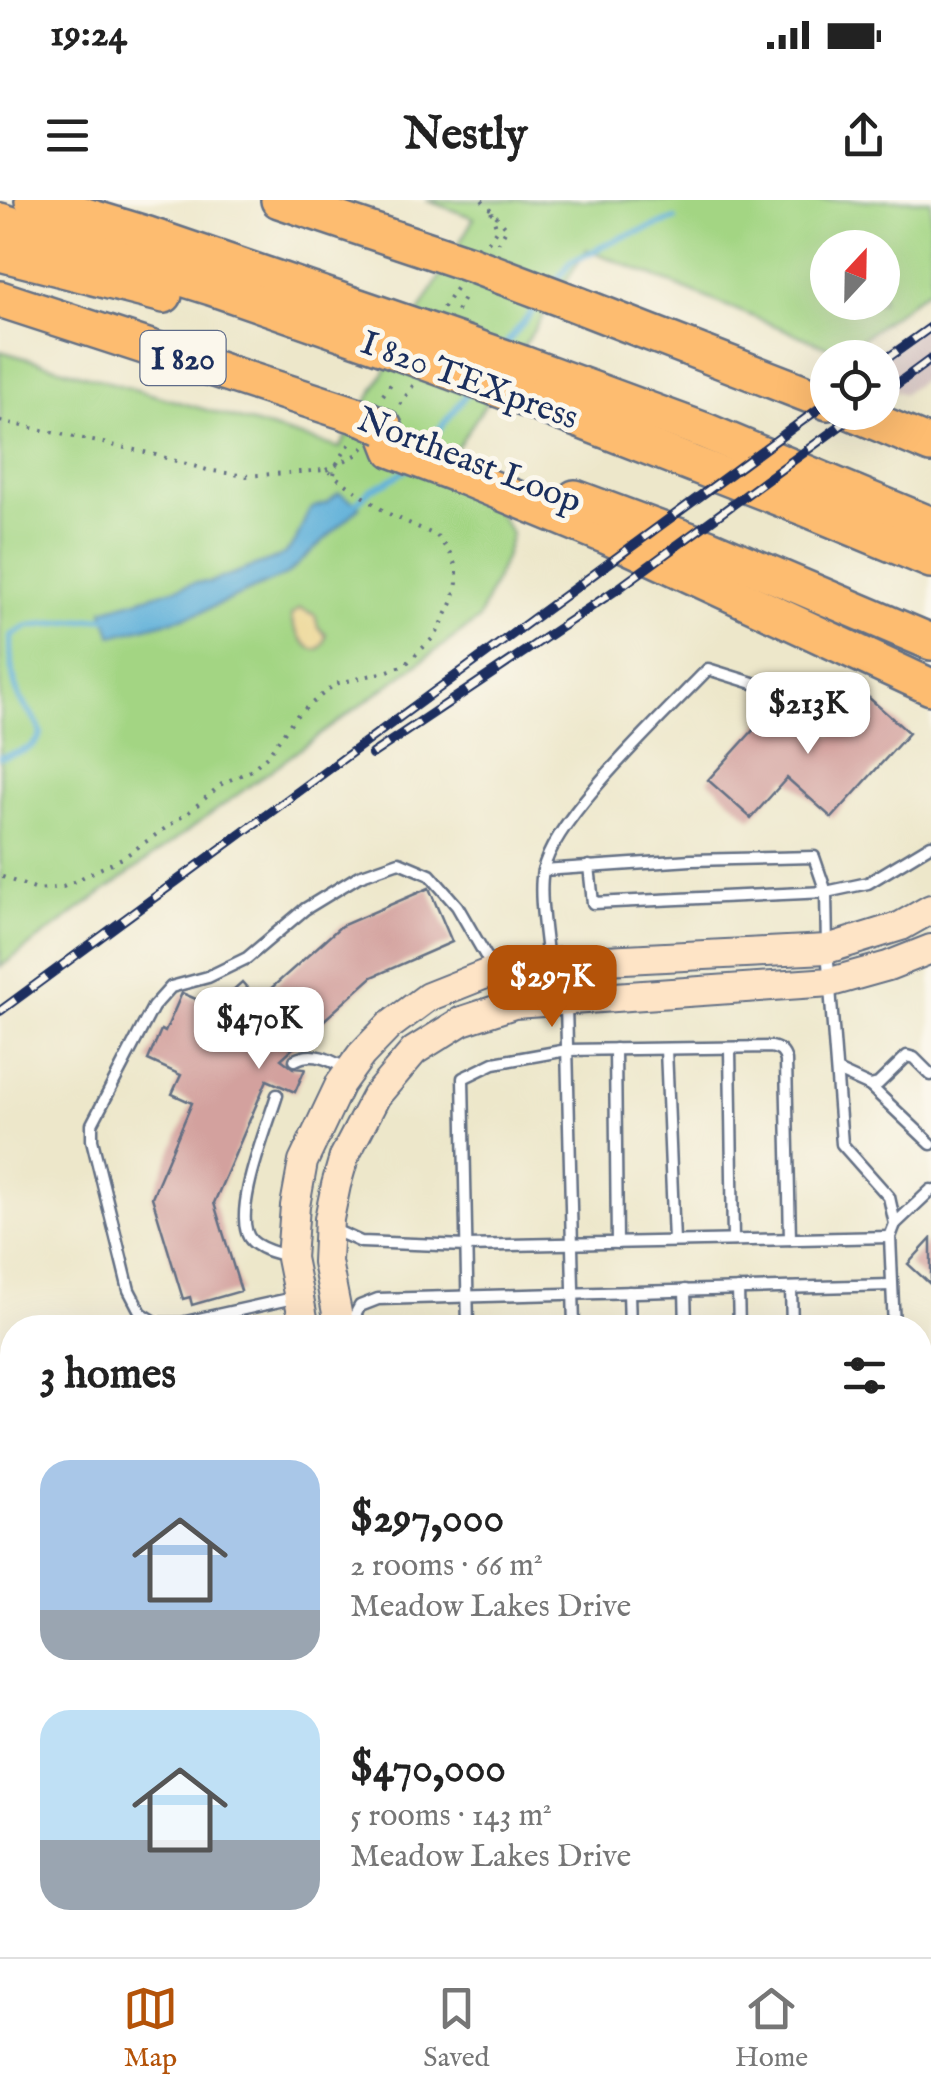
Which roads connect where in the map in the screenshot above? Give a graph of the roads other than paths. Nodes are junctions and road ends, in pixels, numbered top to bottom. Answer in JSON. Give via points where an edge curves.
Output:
{"nodes":[{"id":1,"x":33,"y":200,"type":"edge"},
{"id":2,"x":118,"y":200,"type":"edge"},
{"id":3,"x":278,"y":200,"type":"edge"},
{"id":4,"x":334,"y":200,"type":"edge"},
{"id":5,"x":0,"y":221,"type":"edge"},
{"id":6,"x":0,"y":253,"type":"edge"},
{"id":7,"x":467,"y":262,"type":"junction"},
{"id":8,"x":259,"y":274,"type":"junction"},
{"id":9,"x":0,"y":299,"type":"edge"},
{"id":10,"x":290,"y":314,"type":"junction"},
{"id":11,"x":412,"y":341,"type":"junction"},
{"id":12,"x":521,"y":380,"type":"junction"},
{"id":13,"x":810,"y":395,"type":"edge"},
{"id":14,"x":894,"y":430,"type":"edge"},
{"id":15,"x":931,"y":446,"type":"edge"},
{"id":16,"x":470,"y":469,"type":"junction"},
{"id":17,"x":931,"y":525,"type":"edge"},
{"id":18,"x":931,"y":560,"type":"edge"},
{"id":19,"x":931,"y":642,"type":"edge"},
{"id":20,"x":931,"y":687,"type":"edge"},
{"id":21,"x":769,"y":688,"type":"dead end"},
{"id":22,"x":931,"y":845,"type":"edge"},
{"id":23,"x":589,"y":866,"type":"junction"},
{"id":24,"x":543,"y":870,"type":"junction"},
{"id":25,"x":826,"y":892,"type":"junction"},
{"id":26,"x":931,"y":909,"type":"edge"},
{"id":27,"x":931,"y":949,"type":"edge"},
{"id":28,"x":827,"y":950,"type":"junction"},
{"id":29,"x":556,"y":963,"type":"junction"},
{"id":30,"x":496,"y":970,"type":"junction"},
{"id":31,"x":831,"y":982,"type":"junction"},
{"id":32,"x":566,"y":1000,"type":"junction"},
{"id":33,"x":514,"y":1004,"type":"junction"},
{"id":34,"x":666,"y":1048,"type":"junction"},
{"id":35,"x":730,"y":1048,"type":"junction"},
{"id":36,"x":615,"y":1049,"type":"junction"},
{"id":37,"x":567,"y":1050,"type":"junction"},
{"id":38,"x":295,"y":1060,"type":"dead end"},
{"id":39,"x":350,"y":1070,"type":"junction"},
{"id":40,"x":837,"y":1071,"type":"junction"},
{"id":41,"x":931,"y":1075,"type":"edge"},
{"id":42,"x":870,"y":1086,"type":"junction"},
{"id":43,"x":277,"y":1095,"type":"dead end"},
{"id":44,"x":931,"y":1144,"type":"edge"},
{"id":45,"x":931,"y":1190,"type":"edge"},
{"id":46,"x":895,"y":1224,"type":"junction"},
{"id":47,"x":329,"y":1228,"type":"junction"},
{"id":48,"x":890,"y":1237,"type":"junction"},
{"id":49,"x":790,"y":1239,"type":"junction"},
{"id":50,"x":734,"y":1240,"type":"junction"},
{"id":51,"x":617,"y":1242,"type":"junction"},
{"id":52,"x":674,"y":1242,"type":"junction"},
{"id":53,"x":572,"y":1244,"type":"junction"},
{"id":54,"x":467,"y":1246,"type":"junction"},
{"id":55,"x":291,"y":1258,"type":"junction"},
{"id":56,"x":892,"y":1285,"type":"junction"},
{"id":57,"x":792,"y":1288,"type":"junction"},
{"id":58,"x":738,"y":1289,"type":"junction"},
{"id":59,"x":685,"y":1290,"type":"junction"},
{"id":60,"x":629,"y":1292,"type":"junction"},
{"id":61,"x":574,"y":1293,"type":"junction"},
{"id":62,"x":468,"y":1296,"type":"junction"},
{"id":63,"x":298,"y":1297,"type":"junction"},
{"id":64,"x":144,"y":1315,"type":"edge"},
{"id":65,"x":214,"y":1315,"type":"edge"},
{"id":66,"x":302,"y":1315,"type":"edge"},
{"id":67,"x":337,"y":1315,"type":"edge"},
{"id":68,"x":355,"y":1315,"type":"edge"},
{"id":69,"x":468,"y":1315,"type":"edge"},
{"id":70,"x":574,"y":1315,"type":"edge"},
{"id":71,"x":630,"y":1315,"type":"edge"},
{"id":72,"x":686,"y":1315,"type":"edge"},
{"id":73,"x":739,"y":1315,"type":"edge"},
{"id":74,"x":792,"y":1315,"type":"edge"},
{"id":75,"x":893,"y":1315,"type":"edge"}],
"edges":[{"from":1,"to":8,"type":"highway","name":"I 820 TEXpress"},
{"from":2,"to":8,"type":"highway","via":[[214,241]]},
{"from":3,"to":7,"type":"highway"},
{"from":4,"to":7,"type":"highway","via":[[456,244]]},
{"from":5,"to":10,"type":"highway","name":"I 820 TEXpress"},
{"from":6,"to":10,"type":"highway","via":[[205,306]]},
{"from":7,"to":13,"type":"highway","bridge":true},
{"from":8,"to":11,"type":"highway","name":"I 820 TEXpress"},
{"from":9,"to":16,"type":"highway","name":"Northeast Loop","number":"I 820","via":[[374,422]]},
{"from":10,"to":11,"type":"highway","name":"I 820 TEXpress"},
{"from":11,"to":12,"type":"highway","name":"I 820 TEXpress","bridge":true},
{"from":12,"to":17,"type":"highway","name":"I 820 TEXpress","via":[[704,431]]},
{"from":12,"to":18,"type":"highway","name":"I 820 TEXpress"},
{"from":14,"to":15,"type":"highway"},
{"from":16,"to":19,"type":"highway","name":"Northeast Loop","number":"I 820","via":[[710,548]]},
{"from":16,"to":20,"type":"highway"},
{"from":21,"to":24,"type":"lane","via":[[708,669],[578,808]]},
{"from":22,"to":25,"type":"lane","via":[[868,884]]},
{"from":23,"to":24,"type":"lane"},
{"from":23,"to":25,"type":"lane","via":[[814,857]]},
{"from":23,"to":25,"type":"lane","via":[[593,903]]},
{"from":24,"to":29,"type":"lane"},
{"from":25,"to":28,"type":"lane"},
{"from":26,"to":28,"type":"street"},
{"from":27,"to":31,"type":"street"},
{"from":28,"to":29,"type":"street"},
{"from":28,"to":31,"type":"lane"},
{"from":29,"to":30,"type":"street"},
{"from":29,"to":32,"type":"lane"},
{"from":30,"to":33,"type":"lane"},
{"from":30,"to":39,"type":"street","via":[[428,997],[389,1026]]},
{"from":30,"to":64,"type":"lane","via":[[458,906],[430,875],[399,862],[359,876],[305,909],[246,958],[170,987],[92,1124],[130,1290]]},
{"from":31,"to":32,"type":"street"},
{"from":31,"to":40,"type":"lane"},
{"from":32,"to":33,"type":"street"},
{"from":32,"to":37,"type":"lane"},
{"from":33,"to":47,"type":"street","via":[[462,1022],[414,1051],[376,1096],[344,1157]]},
{"from":34,"to":35,"type":"lane"},
{"from":34,"to":36,"type":"lane"},
{"from":34,"to":52,"type":"lane"},
{"from":35,"to":49,"type":"lane","via":[[771,1047],[784,1055]]},
{"from":35,"to":50,"type":"lane"},
{"from":36,"to":37,"type":"lane"},
{"from":36,"to":51,"type":"lane"},
{"from":37,"to":53,"type":"lane"},
{"from":37,"to":54,"type":"lane","via":[[494,1063],[463,1078]]},
{"from":38,"to":39,"type":"lane","via":[[322,1057]]},
{"from":39,"to":55,"type":"street","via":[[302,1162]]},
{"from":40,"to":42,"type":"lane"},
{"from":40,"to":46,"type":"lane","via":[[842,1144],[889,1197]]},
{"from":41,"to":42,"type":"lane","via":[[907,1056]]},
{"from":42,"to":44,"type":"lane"},
{"from":43,"to":55,"type":"lane","via":[[243,1219],[255,1244]]},
{"from":45,"to":46,"type":"lane"},
{"from":46,"to":48,"type":"lane"},
{"from":47,"to":54,"type":"lane","via":[[361,1242]]},
{"from":47,"to":67,"type":"street","via":[[327,1262]]},
{"from":48,"to":49,"type":"lane"},
{"from":48,"to":56,"type":"lane"},
{"from":49,"to":50,"type":"lane"},
{"from":50,"to":52,"type":"lane"},
{"from":51,"to":52,"type":"lane"},
{"from":51,"to":53,"type":"lane"},
{"from":53,"to":54,"type":"lane"},
{"from":53,"to":61,"type":"lane"},
{"from":54,"to":62,"type":"lane"},
{"from":55,"to":63,"type":"street"},
{"from":56,"to":57,"type":"lane"},
{"from":56,"to":75,"type":"lane"},
{"from":57,"to":58,"type":"lane"},
{"from":57,"to":74,"type":"lane"},
{"from":58,"to":59,"type":"lane"},
{"from":58,"to":73,"type":"lane"},
{"from":59,"to":60,"type":"lane"},
{"from":59,"to":72,"type":"lane"},
{"from":60,"to":61,"type":"lane"},
{"from":60,"to":71,"type":"lane"},
{"from":61,"to":62,"type":"lane"},
{"from":61,"to":70,"type":"lane"},
{"from":62,"to":68,"type":"lane","via":[[378,1298]]},
{"from":62,"to":69,"type":"lane"},
{"from":63,"to":65,"type":"lane"},
{"from":63,"to":66,"type":"street"}]}
